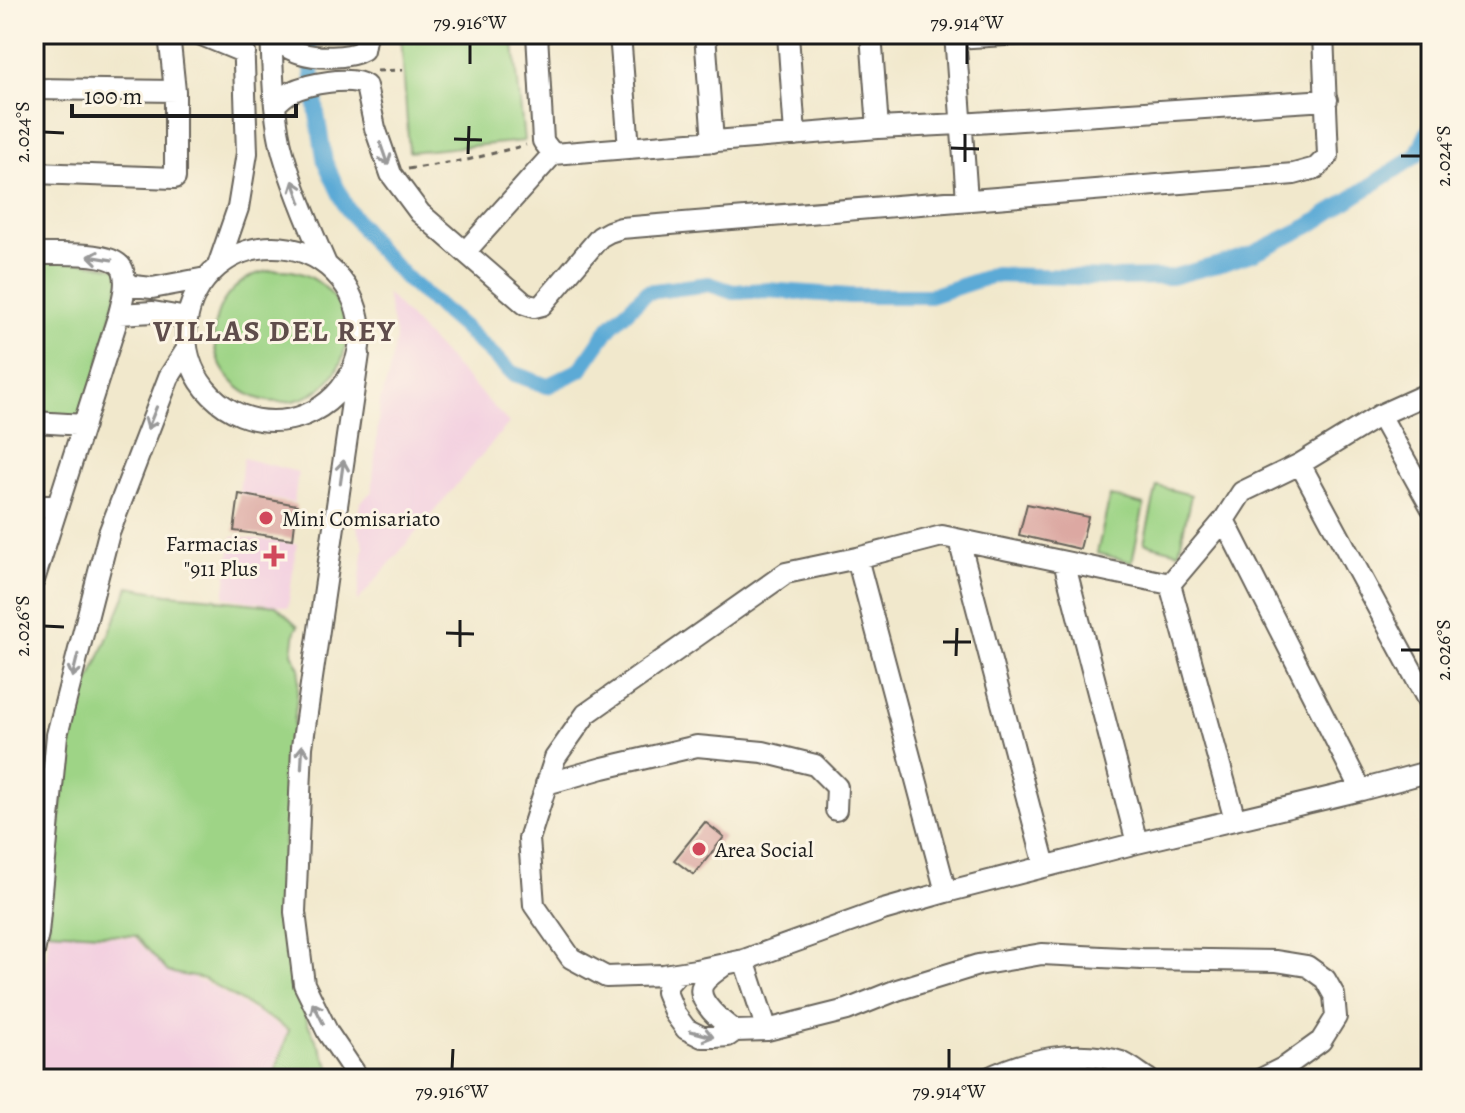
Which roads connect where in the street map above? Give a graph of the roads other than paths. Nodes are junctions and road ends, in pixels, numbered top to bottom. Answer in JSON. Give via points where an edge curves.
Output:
{"nodes":[{"id":1,"x":174,"y":34,"type":"edge"},
{"id":2,"x":199,"y":34,"type":"edge"},
{"id":3,"x":366,"y":34,"type":"edge"},
{"id":4,"x":537,"y":34,"type":"edge"},
{"id":5,"x":620,"y":34,"type":"edge"},
{"id":6,"x":705,"y":34,"type":"edge"},
{"id":7,"x":788,"y":34,"type":"edge"},
{"id":8,"x":871,"y":34,"type":"edge"},
{"id":9,"x":1022,"y":34,"type":"edge"},
{"id":10,"x":1323,"y":34,"type":"edge"},
{"id":11,"x":271,"y":36,"type":"edge"},
{"id":12,"x":955,"y":36,"type":"edge"},
{"id":13,"x":244,"y":43,"type":"edge"},
{"id":14,"x":34,"y":89,"type":"edge"},
{"id":15,"x":175,"y":91,"type":"junction"},
{"id":16,"x":1327,"y":100,"type":"junction"},
{"id":17,"x":276,"y":104,"type":"junction"},
{"id":18,"x":960,"y":124,"type":"junction"},
{"id":19,"x":878,"y":128,"type":"junction"},
{"id":20,"x":795,"y":135,"type":"junction"},
{"id":21,"x":713,"y":142,"type":"junction"},
{"id":22,"x":548,"y":147,"type":"junction"},
{"id":23,"x":629,"y":148,"type":"junction"},
{"id":24,"x":34,"y":173,"type":"edge"},
{"id":25,"x":967,"y":200,"type":"junction"},
{"id":26,"x":465,"y":252,"type":"junction"},
{"id":27,"x":34,"y":254,"type":"edge"},
{"id":28,"x":326,"y":264,"type":"junction"},
{"id":29,"x":212,"y":272,"type":"junction"},
{"id":30,"x":125,"y":285,"type":"junction"},
{"id":31,"x":119,"y":314,"type":"junction"},
{"id":32,"x":187,"y":318,"type":"junction"},
{"id":33,"x":187,"y":349,"type":"junction"},
{"id":34,"x":359,"y":354,"type":"junction"},
{"id":35,"x":1431,"y":392,"type":"edge"},
{"id":36,"x":1380,"y":415,"type":"junction"},
{"id":37,"x":34,"y":422,"type":"edge"},
{"id":38,"x":84,"y":425,"type":"junction"},
{"id":39,"x":1300,"y":464,"type":"junction"},
{"id":40,"x":34,"y":506,"type":"edge"},
{"id":41,"x":57,"y":506,"type":"junction"},
{"id":42,"x":1431,"y":507,"type":"edge"},
{"id":43,"x":1224,"y":520,"type":"junction"},
{"id":44,"x":959,"y":540,"type":"junction"},
{"id":45,"x":857,"y":558,"type":"junction"},
{"id":46,"x":1064,"y":562,"type":"junction"},
{"id":47,"x":34,"y":580,"type":"edge"},
{"id":48,"x":1170,"y":584,"type":"junction"},
{"id":49,"x":1431,"y":706,"type":"edge"},
{"id":50,"x":1431,"y":771,"type":"edge"},
{"id":51,"x":546,"y":784,"type":"junction"},
{"id":52,"x":1361,"y":790,"type":"junction"},
{"id":53,"x":836,"y":810,"type":"dead end"},
{"id":54,"x":1235,"y":820,"type":"junction"},
{"id":55,"x":1137,"y":843,"type":"junction"},
{"id":56,"x":1045,"y":866,"type":"junction"},
{"id":57,"x":946,"y":892,"type":"junction"},
{"id":58,"x":35,"y":939,"type":"edge"},
{"id":59,"x":735,"y":962,"type":"junction"},
{"id":60,"x":678,"y":973,"type":"junction"},
{"id":61,"x":767,"y":1030,"type":"junction"},
{"id":62,"x":735,"y":1031,"type":"junction"},
{"id":63,"x":359,"y":1079,"type":"edge"},
{"id":64,"x":986,"y":1079,"type":"edge"},
{"id":65,"x":1148,"y":1079,"type":"edge"},
{"id":66,"x":1261,"y":1079,"type":"edge"}],
"edges":[{"from":1,"to":15,"type":"street"},
{"from":2,"to":13,"type":"street"},
{"from":3,"to":11,"type":"street","via":[[363,50],[341,56],[296,52]]},
{"from":4,"to":22,"type":"street"},
{"from":5,"to":23,"type":"street"},
{"from":6,"to":21,"type":"street"},
{"from":7,"to":20,"type":"street"},
{"from":8,"to":19,"type":"street"},
{"from":9,"to":12,"type":"street"},
{"from":10,"to":16,"type":"street"},
{"from":11,"to":17,"type":"street"},
{"from":12,"to":18,"type":"street"},
{"from":13,"to":29,"type":"street","via":[[247,153],[238,208]]},
{"from":14,"to":15,"type":"street"},
{"from":15,"to":24,"type":"street","via":[[175,178]]},
{"from":16,"to":18,"type":"street"},
{"from":16,"to":25,"type":"street","via":[[1328,156],[1316,168]]},
{"from":17,"to":26,"type":"street","one_way":true,"via":[[311,85],[360,81],[366,86],[391,174],[420,213]]},
{"from":28,"to":17,"type":"street","one_way":true,"via":[[282,151]]},
{"from":18,"to":19,"type":"street"},
{"from":18,"to":25,"type":"street"},
{"from":19,"to":20,"type":"street"},
{"from":20,"to":21,"type":"street"},
{"from":21,"to":23,"type":"street"},
{"from":22,"to":23,"type":"street"},
{"from":22,"to":26,"type":"street"},
{"from":25,"to":26,"type":"street","via":[[621,228],[600,237],[542,305],[534,307]]},
{"from":30,"to":27,"type":"street","one_way":true,"via":[[123,269],[115,260]]},
{"from":28,"to":29,"type":"street","via":[[300,251],[271,247],[243,252]]},
{"from":28,"to":34,"type":"street","via":[[355,304]]},
{"from":29,"to":30,"type":"street","via":[[152,288]]},
{"from":29,"to":32,"type":"street"},
{"from":30,"to":31,"type":"street"},
{"from":31,"to":32,"type":"street"},
{"from":31,"to":38,"type":"street"},
{"from":32,"to":33,"type":"street"},
{"from":33,"to":34,"type":"street","via":[[197,377],[216,400],[241,415],[271,421],[300,417],[327,403],[347,381]]},
{"from":33,"to":58,"type":"street","one_way":true,"via":[[169,377],[109,533],[57,735]]},
{"from":63,"to":34,"type":"street","one_way":true,"via":[[304,984],[295,912],[302,747]]},
{"from":35,"to":36,"type":"street"},
{"from":36,"to":39,"type":"street"},
{"from":36,"to":42,"type":"street"},
{"from":37,"to":38,"type":"street"},
{"from":38,"to":41,"type":"street"},
{"from":39,"to":43,"type":"street","via":[[1242,492]]},
{"from":39,"to":49,"type":"street"},
{"from":40,"to":41,"type":"street"},
{"from":41,"to":47,"type":"street"},
{"from":43,"to":48,"type":"street"},
{"from":43,"to":52,"type":"street"},
{"from":44,"to":45,"type":"street","via":[[942,536]]},
{"from":44,"to":46,"type":"street"},
{"from":44,"to":56,"type":"street"},
{"from":45,"to":51,"type":"street","via":[[786,573],[586,714],[555,758]]},
{"from":45,"to":57,"type":"street"},
{"from":46,"to":48,"type":"street"},
{"from":46,"to":55,"type":"street"},
{"from":48,"to":54,"type":"street"},
{"from":50,"to":52,"type":"street"},
{"from":51,"to":53,"type":"street","via":[[697,746],[763,752],[815,765],[837,787]]},
{"from":51,"to":60,"type":"street","via":[[529,839],[534,905],[571,958],[606,977]]},
{"from":52,"to":54,"type":"street"},
{"from":54,"to":55,"type":"street"},
{"from":55,"to":56,"type":"street"},
{"from":56,"to":57,"type":"street"},
{"from":57,"to":59,"type":"street"},
{"from":59,"to":60,"type":"street"},
{"from":59,"to":61,"type":"street"},
{"from":59,"to":62,"type":"street","via":[[703,983],[702,991],[715,1016]]},
{"from":60,"to":62,"type":"street","one_way":true,"via":[[666,992],[686,1029],[702,1037]]},
{"from":61,"to":62,"type":"street"},
{"from":61,"to":66,"type":"street","via":[[847,1010],[978,965],[1042,954],[1307,966],[1325,979],[1334,995],[1336,1017],[1321,1041]]},
{"from":64,"to":65,"type":"street","via":[[1045,1059],[1085,1055],[1123,1063]]}]}
